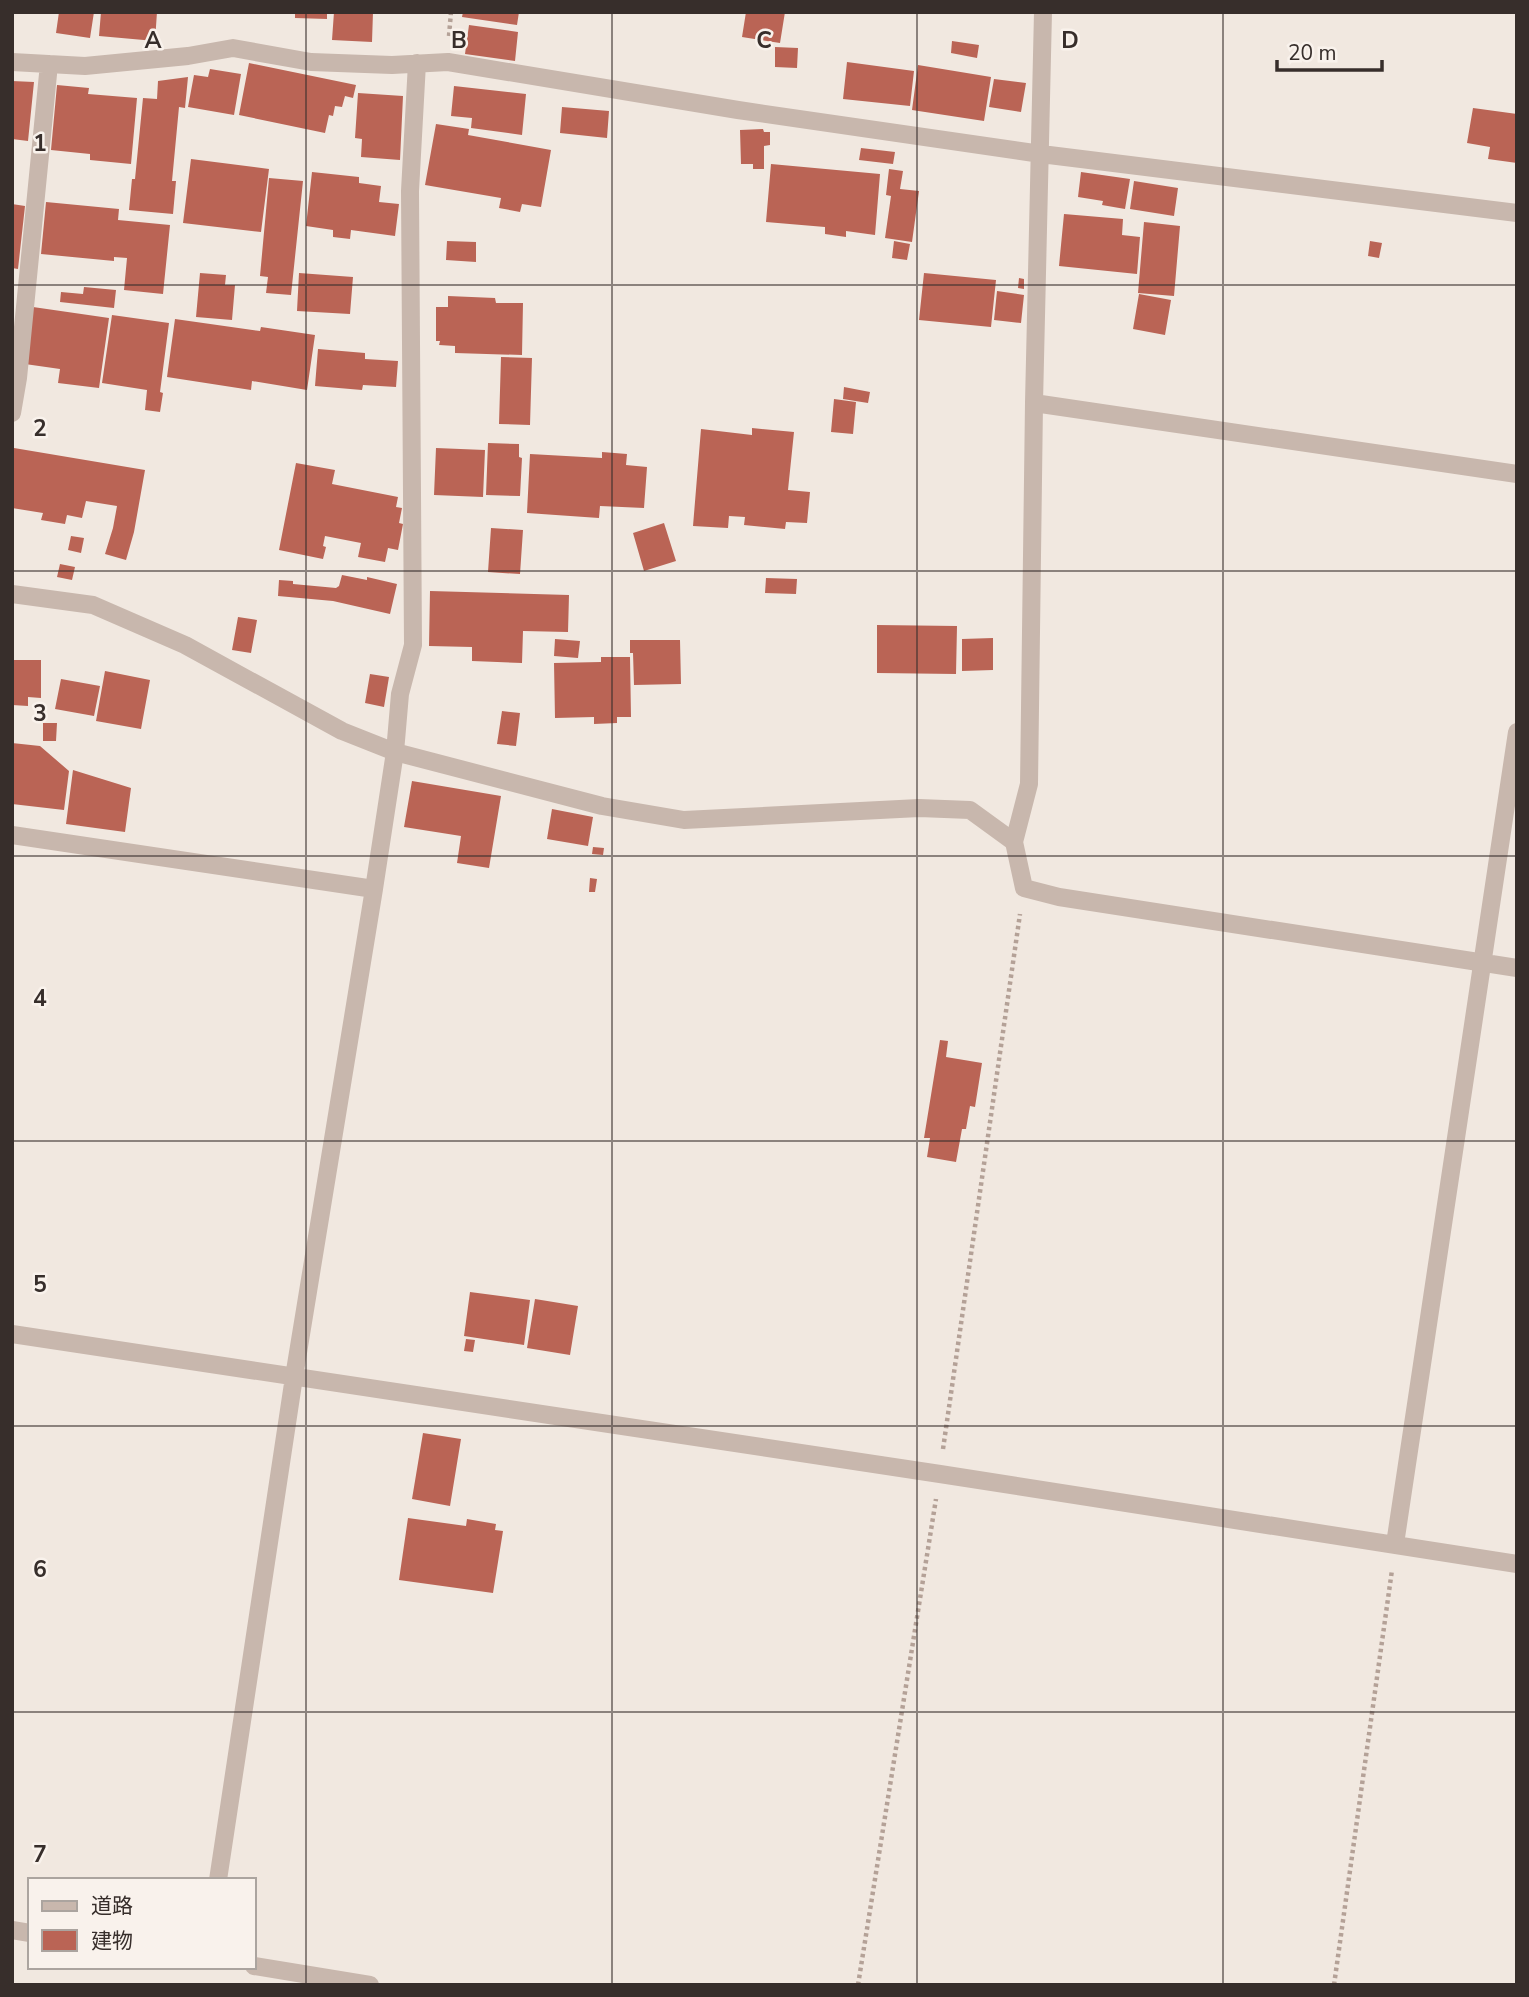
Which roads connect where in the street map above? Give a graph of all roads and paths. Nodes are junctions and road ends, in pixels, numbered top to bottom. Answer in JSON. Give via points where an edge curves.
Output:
{"nodes":[{"id":1,"x":1043,"y":12,"type":"edge"},
{"id":2,"x":12,"y":62,"type":"edge"},
{"id":3,"x":417,"y":63,"type":"junction"},
{"id":4,"x":49,"y":64,"type":"junction"},
{"id":5,"x":1041,"y":154,"type":"junction"},
{"id":6,"x":1517,"y":213,"type":"edge"},
{"id":7,"x":1034,"y":403,"type":"junction"},
{"id":8,"x":12,"y":413,"type":"edge"},
{"id":9,"x":1517,"y":474,"type":"edge"},
{"id":10,"x":14,"y":590,"type":"edge"},
{"id":11,"x":1517,"y":732,"type":"edge"},
{"id":12,"x":395,"y":752,"type":"junction"},
{"id":13,"x":12,"y":835,"type":"edge"},
{"id":14,"x":1014,"y":842,"type":"junction"},
{"id":15,"x":1024,"y":888,"type":"junction"},
{"id":16,"x":374,"y":889,"type":"junction"},
{"id":17,"x":1480,"y":963,"type":"junction"},
{"id":18,"x":1517,"y":968,"type":"edge"},
{"id":19,"x":12,"y":1334,"type":"edge"},
{"id":20,"x":295,"y":1377,"type":"junction"},
{"id":21,"x":940,"y":1474,"type":"junction"},
{"id":22,"x":1395,"y":1544,"type":"junction"},
{"id":23,"x":1517,"y":1564,"type":"edge"},
{"id":24,"x":218,"y":1878,"type":"edge"},
{"id":25,"x":256,"y":1966,"type":"edge"},
{"id":26,"x":370,"y":1985,"type":"edge"},
{"id":27,"x":859,"y":1985,"type":"edge"},
{"id":28,"x":1334,"y":1985,"type":"edge"}],
"edges":[{"from":1,"to":5,"type":"street"},
{"from":2,"to":4,"type":"street"},
{"from":3,"to":4,"type":"street","via":[[311,62],[233,48],[85,66]]},
{"from":3,"to":5,"type":"street","via":[[448,62]]},
{"from":3,"to":12,"type":"street","via":[[410,191],[413,645],[400,694]]},
{"from":4,"to":8,"type":"street"},
{"from":5,"to":6,"type":"street"},
{"from":5,"to":7,"type":"street"},
{"from":7,"to":9,"type":"street"},
{"from":7,"to":14,"type":"street","via":[[1029,784]]},
{"from":10,"to":12,"type":"street","via":[[93,605],[185,645],[342,731]]},
{"from":11,"to":17,"type":"street"},
{"from":12,"to":14,"type":"street","via":[[602,806],[684,820],[919,808],[970,810]]},
{"from":12,"to":16,"type":"street"},
{"from":13,"to":16,"type":"street"},
{"from":14,"to":15,"type":"street"},
{"from":15,"to":17,"type":"street"},
{"from":15,"to":21,"type":"path"},
{"from":16,"to":20,"type":"street"},
{"from":17,"to":18,"type":"street"},
{"from":17,"to":22,"type":"street"},
{"from":19,"to":20,"type":"street"},
{"from":20,"to":21,"type":"street"},
{"from":20,"to":24,"type":"street"},
{"from":21,"to":22,"type":"street"},
{"from":21,"to":27,"type":"path"},
{"from":22,"to":23,"type":"street"},
{"from":22,"to":28,"type":"path"},
{"from":25,"to":26,"type":"street"}]}
